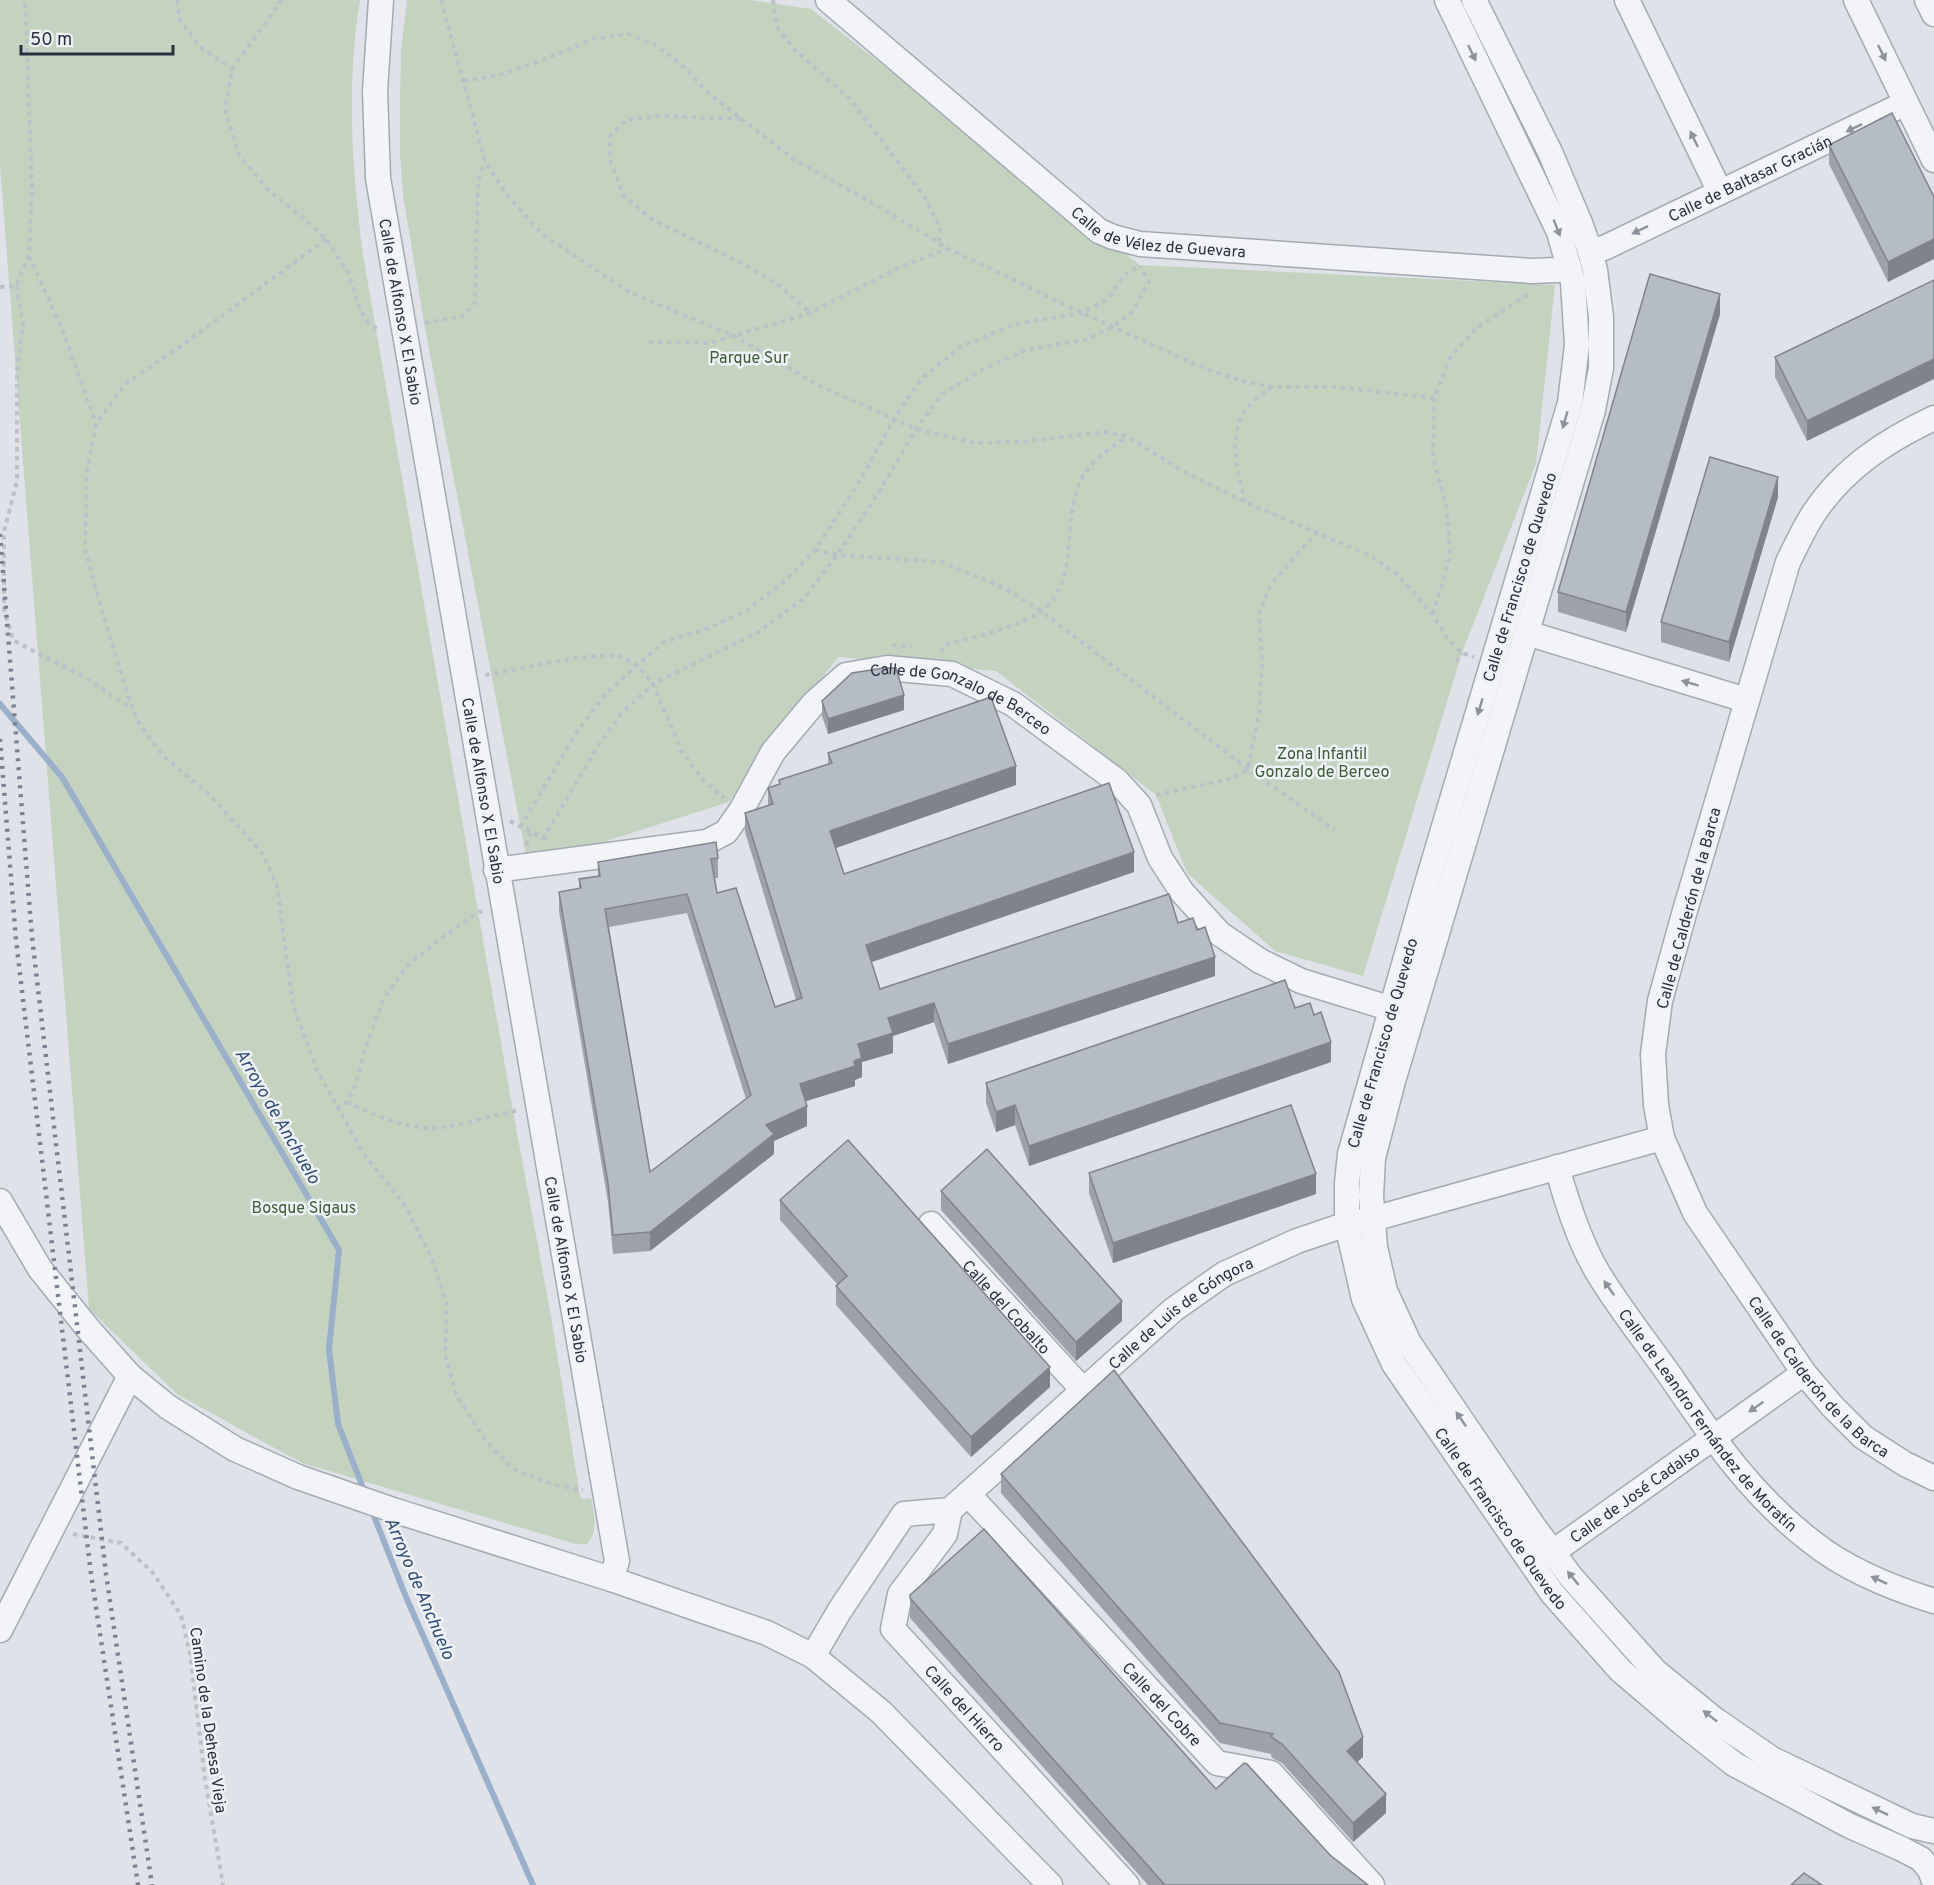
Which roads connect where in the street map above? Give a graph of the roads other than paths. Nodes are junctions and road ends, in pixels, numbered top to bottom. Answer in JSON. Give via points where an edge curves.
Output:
{"nodes":[{"id":1,"x":381,"y":0,"type":"edge"},
{"id":2,"x":828,"y":0,"type":"edge"},
{"id":3,"x":1447,"y":0,"type":"edge"},
{"id":4,"x":1474,"y":0,"type":"edge"},
{"id":5,"x":1627,"y":0,"type":"edge"},
{"id":6,"x":1856,"y":0,"type":"edge"},
{"id":7,"x":1927,"y":0,"type":"edge"},
{"id":8,"x":1934,"y":14,"type":"edge"},
{"id":9,"x":1906,"y":103,"type":"junction"},
{"id":10,"x":1934,"y":160,"type":"edge"},
{"id":11,"x":1720,"y":192,"type":"junction"},
{"id":12,"x":1590,"y":251,"type":"junction"},
{"id":13,"x":1569,"y":267,"type":"junction"},
{"id":14,"x":1934,"y":418,"type":"edge"},
{"id":15,"x":1527,"y":633,"type":"junction"},
{"id":16,"x":1746,"y":700,"type":"junction"},
{"id":17,"x":496,"y":870,"type":"junction"},
{"id":18,"x":1392,"y":1009,"type":"junction"},
{"id":19,"x":1662,"y":1138,"type":"junction"},
{"id":20,"x":1557,"y":1167,"type":"junction"},
{"id":21,"x":0,"y":1201,"type":"edge"},
{"id":22,"x":1373,"y":1219,"type":"junction"},
{"id":23,"x":931,"y":1224,"type":"dead end"},
{"id":24,"x":1347,"y":1224,"type":"junction"},
{"id":25,"x":1804,"y":1373,"type":"junction"},
{"id":26,"x":130,"y":1376,"type":"junction"},
{"id":27,"x":1084,"y":1391,"type":"junction"},
{"id":28,"x":1712,"y":1438,"type":"junction"},
{"id":29,"x":1934,"y":1478,"type":"edge"},
{"id":30,"x":959,"y":1502,"type":"junction"},
{"id":31,"x":1553,"y":1552,"type":"junction"},
{"id":32,"x":611,"y":1579,"type":"junction"},
{"id":33,"x":1934,"y":1601,"type":"edge"},
{"id":34,"x":0,"y":1630,"type":"edge"},
{"id":35,"x":813,"y":1656,"type":"junction"},
{"id":36,"x":1934,"y":1831,"type":"edge"},
{"id":37,"x":1934,"y":1881,"type":"edge"},
{"id":38,"x":1050,"y":1885,"type":"edge"},
{"id":39,"x":1128,"y":1885,"type":"edge"},
{"id":40,"x":1372,"y":1885,"type":"edge"}],
"edges":[{"from":1,"to":17,"type":"street","name":"Calle de Alfonso X El Sabio","via":[[375,91],[378,178]]},
{"from":2,"to":13,"type":"street","name":"Calle de Vélez de Guevara","via":[[1099,231],[1113,237],[1140,244],[1532,271]]},
{"from":3,"to":13,"type":"street","name":"Calle de Francisco de Quevedo","one_way":true,"via":[[1559,232]]},
{"from":4,"to":12,"type":"street","name":"Calle de Francisco de Quevedo","via":[[1550,152]]},
{"from":11,"to":5,"type":"street","one_way":true},
{"from":6,"to":9,"type":"street","one_way":true},
{"from":7,"to":8,"type":"street"},
{"from":9,"to":10,"type":"street"},
{"from":9,"to":11,"type":"street","name":"Calle de Baltasar Gracián","one_way":true},
{"from":11,"to":12,"type":"street","name":"Calle de Baltasar Gracián","one_way":true,"via":[[1604,248]]},
{"from":12,"to":15,"type":"street","name":"Calle de Francisco de Quevedo","via":[[1601,318],[1601,368],[1593,410]]},
{"from":13,"to":18,"type":"street","name":"Calle de Francisco de Quevedo","one_way":true,"via":[[1577,345],[1570,403]]},
{"from":14,"to":16,"type":"street","name":"Calle de Calderón de la Barca","via":[[1904,432],[1853,467],[1815,512],[1788,562]]},
{"from":16,"to":15,"type":"street","one_way":true},
{"from":15,"to":22,"type":"street","name":"Calle de Francisco de Quevedo","via":[[1393,1081],[1373,1158]]},
{"from":16,"to":19,"type":"street","name":"Calle de Calderón de la Barca","via":[[1660,1001],[1653,1054]]},
{"from":17,"to":18,"type":"street","name":"Calle de Gonzalo de Berceo","via":[[706,842],[726,831],[773,752],[814,703],[846,675],[887,668],[952,674],[1013,704],[1117,781],[1148,796],[1160,858],[1182,892],[1220,934],[1260,961],[1302,981]]},
{"from":17,"to":32,"type":"street","name":"Calle de Alfonso X El Sabio","via":[[617,1561]]},
{"from":18,"to":24,"type":"street","name":"Calle de Francisco de Quevedo","via":[[1350,1154]]},
{"from":19,"to":20,"type":"street","name":"Calle de Luis de Góngora"},
{"from":19,"to":25,"type":"street","name":"Calle de Calderón de la Barca","via":[[1695,1213]]},
{"from":20,"to":22,"type":"street","name":"Calle de Luis de Góngora"},
{"from":28,"to":20,"type":"street","name":"Calle de Leandro Fernández de Moratín","one_way":true,"via":[[1598,1272],[1566,1199]]},
{"from":21,"to":26,"type":"street","via":[[40,1269]]},
{"from":22,"to":24,"type":"street","name":"Calle de Luis de Góngora"},
{"from":31,"to":22,"type":"street","name":"Calle de Francisco de Quevedo","one_way":true,"via":[[1409,1343],[1385,1291]]},
{"from":23,"to":27,"type":"street","name":"Calle del Cobalto"},
{"from":24,"to":27,"type":"street","name":"Calle de Luis de Góngora","via":[[1297,1241],[1224,1274],[1173,1310]]},
{"from":24,"to":37,"type":"street","name":"Calle de Francisco de Quevedo","via":[[1364,1299],[1394,1364],[1552,1593],[1613,1661],[1734,1764],[1921,1859]]},
{"from":25,"to":28,"type":"street","name":"Calle de José Cadalso","one_way":true},
{"from":25,"to":29,"type":"street","name":"Calle de Calderón de la Barca","via":[[1863,1437]]},
{"from":26,"to":32,"type":"street","via":[[168,1407],[235,1449],[277,1468],[393,1510]]},
{"from":26,"to":34,"type":"street"},
{"from":27,"to":30,"type":"street","name":"Calle de Luis de Góngora"},
{"from":28,"to":31,"type":"street","name":"Calle de José Cadalso"},
{"from":33,"to":28,"type":"street","name":"Calle de Leandro Fernández de Moratín","one_way":true,"via":[[1847,1565],[1812,1543],[1759,1497]]},
{"from":30,"to":35,"type":"street","via":[[903,1514]]},
{"from":30,"to":39,"type":"street","name":"Calle del Hierro","via":[[945,1534],[900,1594],[893,1629]]},
{"from":30,"to":40,"type":"street","name":"Calle del Cobre","via":[[1216,1763],[1271,1773]]},
{"from":36,"to":31,"type":"street","name":"Calle de Francisco de Quevedo","one_way":true,"via":[[1912,1826],[1772,1759],[1714,1719],[1655,1671]]},
{"from":32,"to":35,"type":"street","via":[[767,1632]]},
{"from":35,"to":38,"type":"street","via":[[881,1712]]}]}
